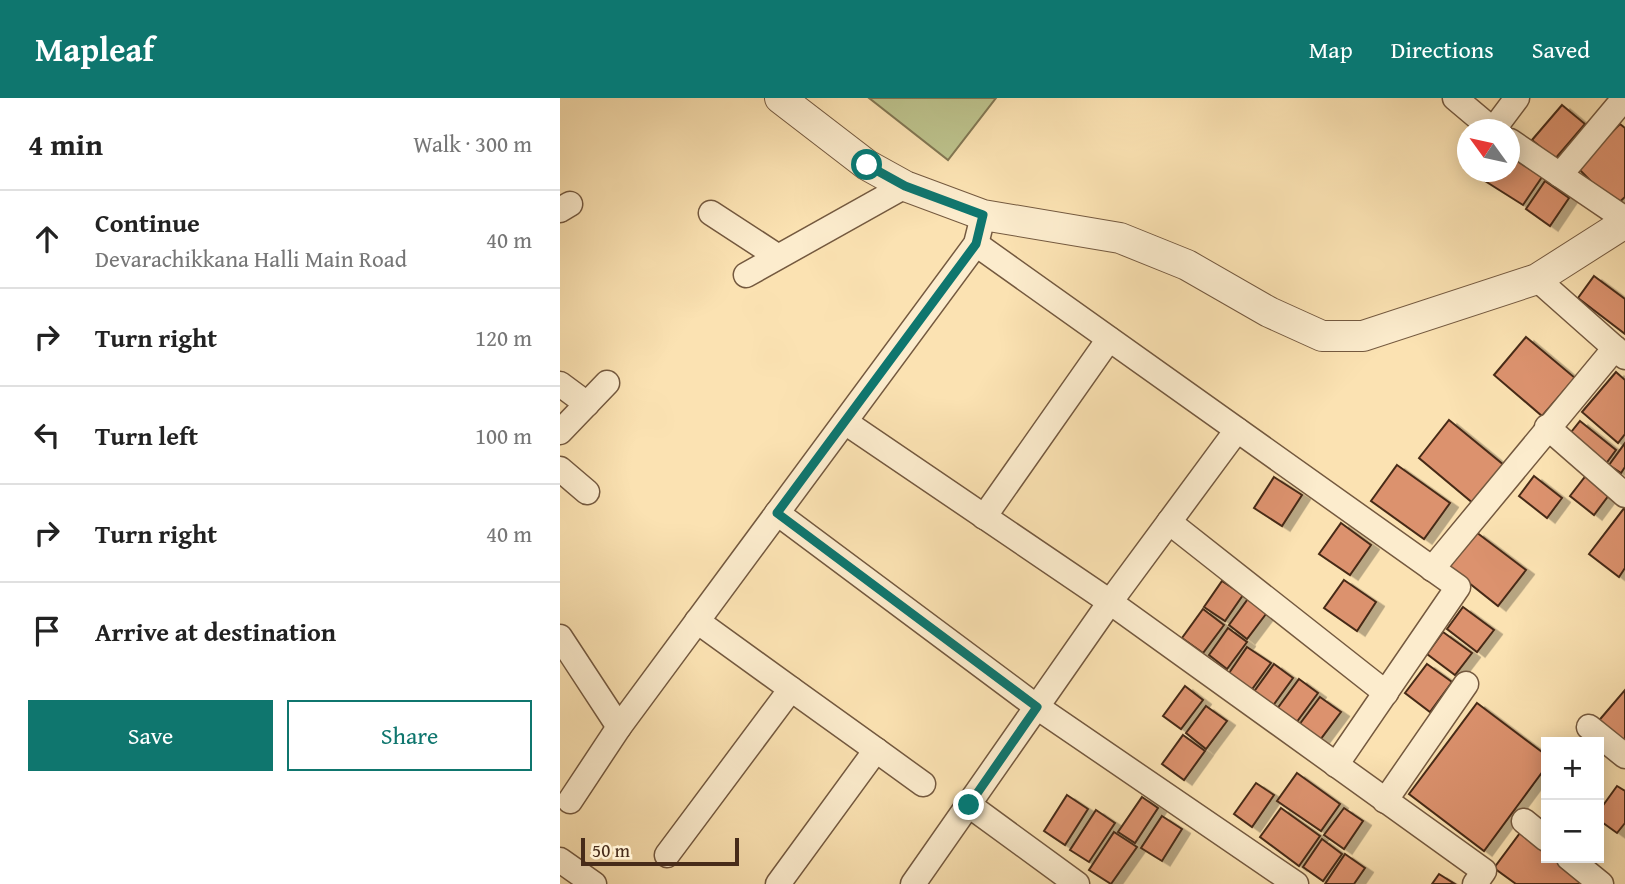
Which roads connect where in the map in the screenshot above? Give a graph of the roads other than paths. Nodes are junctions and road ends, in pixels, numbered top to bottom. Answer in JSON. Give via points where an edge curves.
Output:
{"nodes":[{"id":1,"x":780,"y":98,"type":"edge"},
{"id":2,"x":1455,"y":98,"type":"edge"},
{"id":3,"x":1517,"y":98,"type":"edge"},
{"id":4,"x":1617,"y":107,"type":"dead end"},
{"id":5,"x":1520,"y":148,"type":"edge"},
{"id":6,"x":1560,"y":175,"type":"junction"},
{"id":7,"x":905,"y":186,"type":"junction"},
{"id":8,"x":712,"y":213,"type":"dead end"},
{"id":9,"x":983,"y":215,"type":"junction"},
{"id":10,"x":1625,"y":221,"type":"edge"},
{"id":11,"x":976,"y":244,"type":"junction"},
{"id":12,"x":777,"y":256,"type":"junction"},
{"id":13,"x":746,"y":275,"type":"dead end"},
{"id":14,"x":1537,"y":279,"type":"junction"},
{"id":15,"x":1109,"y":338,"type":"junction"},
{"id":16,"x":1620,"y":353,"type":"edge"},
{"id":17,"x":607,"y":383,"type":"dead end"},
{"id":18,"x":560,"y":384,"type":"edge"},
{"id":19,"x":587,"y":404,"type":"junction"},
{"id":20,"x":845,"y":422,"type":"junction"},
{"id":21,"x":1548,"y":427,"type":"junction"},
{"id":22,"x":1237,"y":430,"type":"junction"},
{"id":23,"x":560,"y":432,"type":"edge"},
{"id":24,"x":560,"y":469,"type":"edge"},
{"id":25,"x":587,"y":492,"type":"dead end"},
{"id":26,"x":1625,"y":495,"type":"edge"},
{"id":27,"x":777,"y":513,"type":"junction"},
{"id":28,"x":984,"y":517,"type":"junction"},
{"id":29,"x":1169,"y":522,"type":"junction"},
{"id":30,"x":1432,"y":569,"type":"junction"},
{"id":31,"x":1111,"y":602,"type":"junction"},
{"id":32,"x":697,"y":621,"type":"junction"},
{"id":33,"x":560,"y":638,"type":"edge"},
{"id":34,"x":1466,"y":684,"type":"dead end"},
{"id":35,"x":791,"y":689,"type":"junction"},
{"id":36,"x":1386,"y":693,"type":"junction"},
{"id":37,"x":1037,"y":707,"type":"junction"},
{"id":38,"x":619,"y":727,"type":"junction"},
{"id":39,"x":1589,"y":727,"type":"dead end"},
{"id":40,"x":876,"y":750,"type":"junction"},
{"id":41,"x":1625,"y":756,"type":"edge"},
{"id":42,"x":1336,"y":765,"type":"junction"},
{"id":43,"x":923,"y":784,"type":"dead end"},
{"id":44,"x":1385,"y":800,"type":"junction"},
{"id":45,"x":569,"y":801,"type":"dead end"},
{"id":46,"x":969,"y":805,"type":"junction"},
{"id":47,"x":1524,"y":821,"type":"dead end"},
{"id":48,"x":1541,"y":835,"type":"edge"},
{"id":49,"x":667,"y":855,"type":"dead end"},
{"id":50,"x":560,"y":860,"type":"edge"},
{"id":51,"x":1575,"y":863,"type":"edge"},
{"id":52,"x":594,"y":884,"type":"edge"},
{"id":53,"x":778,"y":884,"type":"edge"},
{"id":54,"x":913,"y":884,"type":"edge"},
{"id":55,"x":1077,"y":884,"type":"edge"},
{"id":56,"x":1296,"y":884,"type":"edge"},
{"id":57,"x":1475,"y":884,"type":"edge"},
{"id":58,"x":1601,"y":884,"type":"edge"}],
"edges":[{"from":1,"to":7,"type":"street","via":[[867,165]]},
{"from":2,"to":3,"type":"street","via":[[1493,130]]},
{"from":4,"to":6,"type":"street"},
{"from":5,"to":6,"type":"street"},
{"from":6,"to":10,"type":"street"},
{"from":7,"to":9,"type":"street"},
{"from":7,"to":12,"type":"street"},
{"from":8,"to":12,"type":"street"},
{"from":9,"to":11,"type":"street"},
{"from":9,"to":14,"type":"street","via":[[1120,238],[1187,265],[1322,337],[1363,336]]},
{"from":10,"to":14,"type":"street"},
{"from":11,"to":15,"type":"street"},
{"from":11,"to":20,"type":"street"},
{"from":12,"to":13,"type":"street"},
{"from":14,"to":16,"type":"street"},
{"from":15,"to":22,"type":"street"},
{"from":15,"to":28,"type":"street"},
{"from":16,"to":21,"type":"street"},
{"from":17,"to":19,"type":"street"},
{"from":18,"to":19,"type":"street"},
{"from":19,"to":23,"type":"street"},
{"from":20,"to":27,"type":"street"},
{"from":20,"to":28,"type":"street"},
{"from":21,"to":26,"type":"street"},
{"from":21,"to":30,"type":"street"},
{"from":22,"to":29,"type":"street"},
{"from":22,"to":30,"type":"street"},
{"from":24,"to":25,"type":"street"},
{"from":27,"to":32,"type":"street"},
{"from":27,"to":37,"type":"street"},
{"from":28,"to":31,"type":"street"},
{"from":29,"to":31,"type":"street"},
{"from":29,"to":36,"type":"street"},
{"from":30,"to":36,"type":"street","via":[[1458,587]]},
{"from":31,"to":37,"type":"street"},
{"from":31,"to":42,"type":"street"},
{"from":32,"to":35,"type":"street"},
{"from":32,"to":38,"type":"street"},
{"from":33,"to":38,"type":"street"},
{"from":34,"to":44,"type":"street"},
{"from":35,"to":40,"type":"street"},
{"from":35,"to":49,"type":"street"},
{"from":36,"to":42,"type":"street"},
{"from":37,"to":46,"type":"street"},
{"from":37,"to":56,"type":"street"},
{"from":38,"to":45,"type":"street"},
{"from":39,"to":41,"type":"street"},
{"from":40,"to":43,"type":"street"},
{"from":40,"to":53,"type":"street"},
{"from":42,"to":44,"type":"street"},
{"from":44,"to":57,"type":"street","via":[[1484,871]]},
{"from":46,"to":54,"type":"street"},
{"from":46,"to":55,"type":"street"},
{"from":47,"to":48,"type":"street"},
{"from":50,"to":52,"type":"street"},
{"from":51,"to":58,"type":"street"}]}
